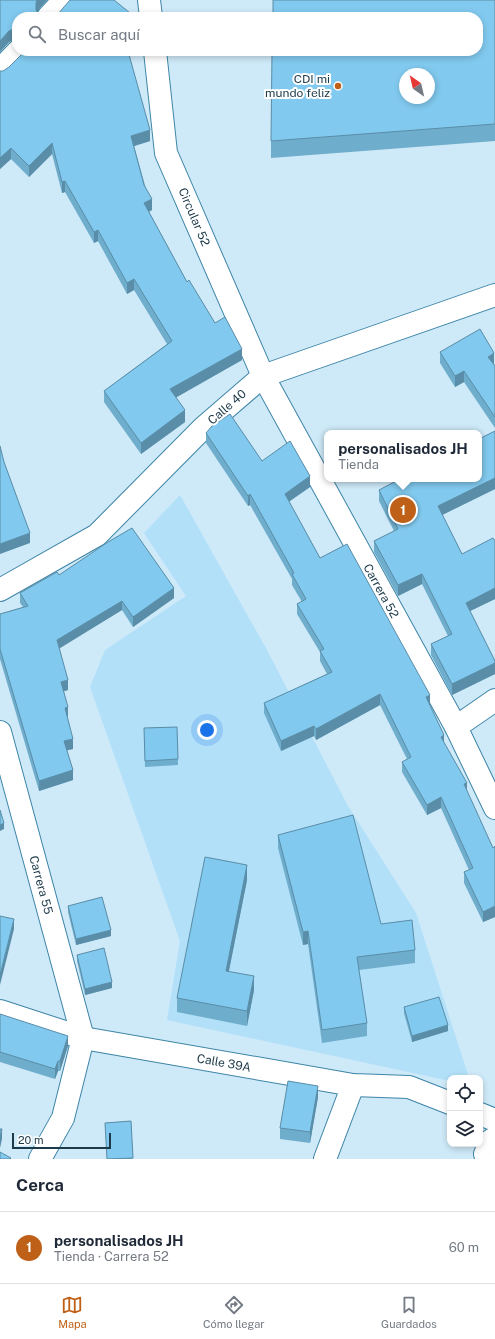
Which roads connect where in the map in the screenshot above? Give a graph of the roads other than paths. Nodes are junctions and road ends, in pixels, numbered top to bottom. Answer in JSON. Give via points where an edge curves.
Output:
{"nodes":[{"id":1,"x":64,"y":0,"type":"edge"},
{"id":2,"x":149,"y":0,"type":"edge"},
{"id":3,"x":53,"y":12,"type":"edge"},
{"id":4,"x":150,"y":12,"type":"edge"},
{"id":5,"x":13,"y":56,"type":"edge"},
{"id":6,"x":156,"y":56,"type":"edge"},
{"id":7,"x":0,"y":70,"type":"edge"},
{"id":8,"x":493,"y":301,"type":"edge"},
{"id":9,"x":263,"y":376,"type":"junction"},
{"id":10,"x":0,"y":590,"type":"edge"},
{"id":11,"x":495,"y":700,"type":"edge"},
{"id":12,"x":456,"y":727,"type":"junction"},
{"id":13,"x":0,"y":732,"type":"edge"},
{"id":14,"x":495,"y":808,"type":"edge"},
{"id":15,"x":0,"y":1012,"type":"edge"},
{"id":16,"x":83,"y":1038,"type":"junction"},
{"id":17,"x":353,"y":1086,"type":"junction"},
{"id":18,"x":447,"y":1102,"type":"edge"},
{"id":19,"x":483,"y":1115,"type":"edge"},
{"id":20,"x":495,"y":1120,"type":"edge"},
{"id":21,"x":40,"y":1159,"type":"edge"},
{"id":22,"x":325,"y":1159,"type":"edge"}],
"edges":[{"from":1,"to":3,"type":"street"},
{"from":2,"to":4,"type":"street"},
{"from":5,"to":7,"type":"street"},
{"from":6,"to":9,"type":"street","name":"Circular 52","via":[[166,153]]},
{"from":8,"to":9,"type":"street","name":"Calle 40"},
{"from":9,"to":10,"type":"street","name":"Calle 40","via":[[204,427],[97,535]]},
{"from":9,"to":12,"type":"street","name":"Carrera 52"},
{"from":11,"to":12,"type":"street"},
{"from":12,"to":14,"type":"street","name":"Carrera 52"},
{"from":13,"to":16,"type":"street","name":"Carrera 55"},
{"from":15,"to":16,"type":"street","name":"Calle 39A"},
{"from":16,"to":17,"type":"street","name":"Calle 39A"},
{"from":16,"to":21,"type":"street","via":[[63,1118]]},
{"from":17,"to":18,"type":"street","name":"Calle 39A","via":[[409,1087]]},
{"from":17,"to":22,"type":"street"},
{"from":19,"to":20,"type":"street"}]}
